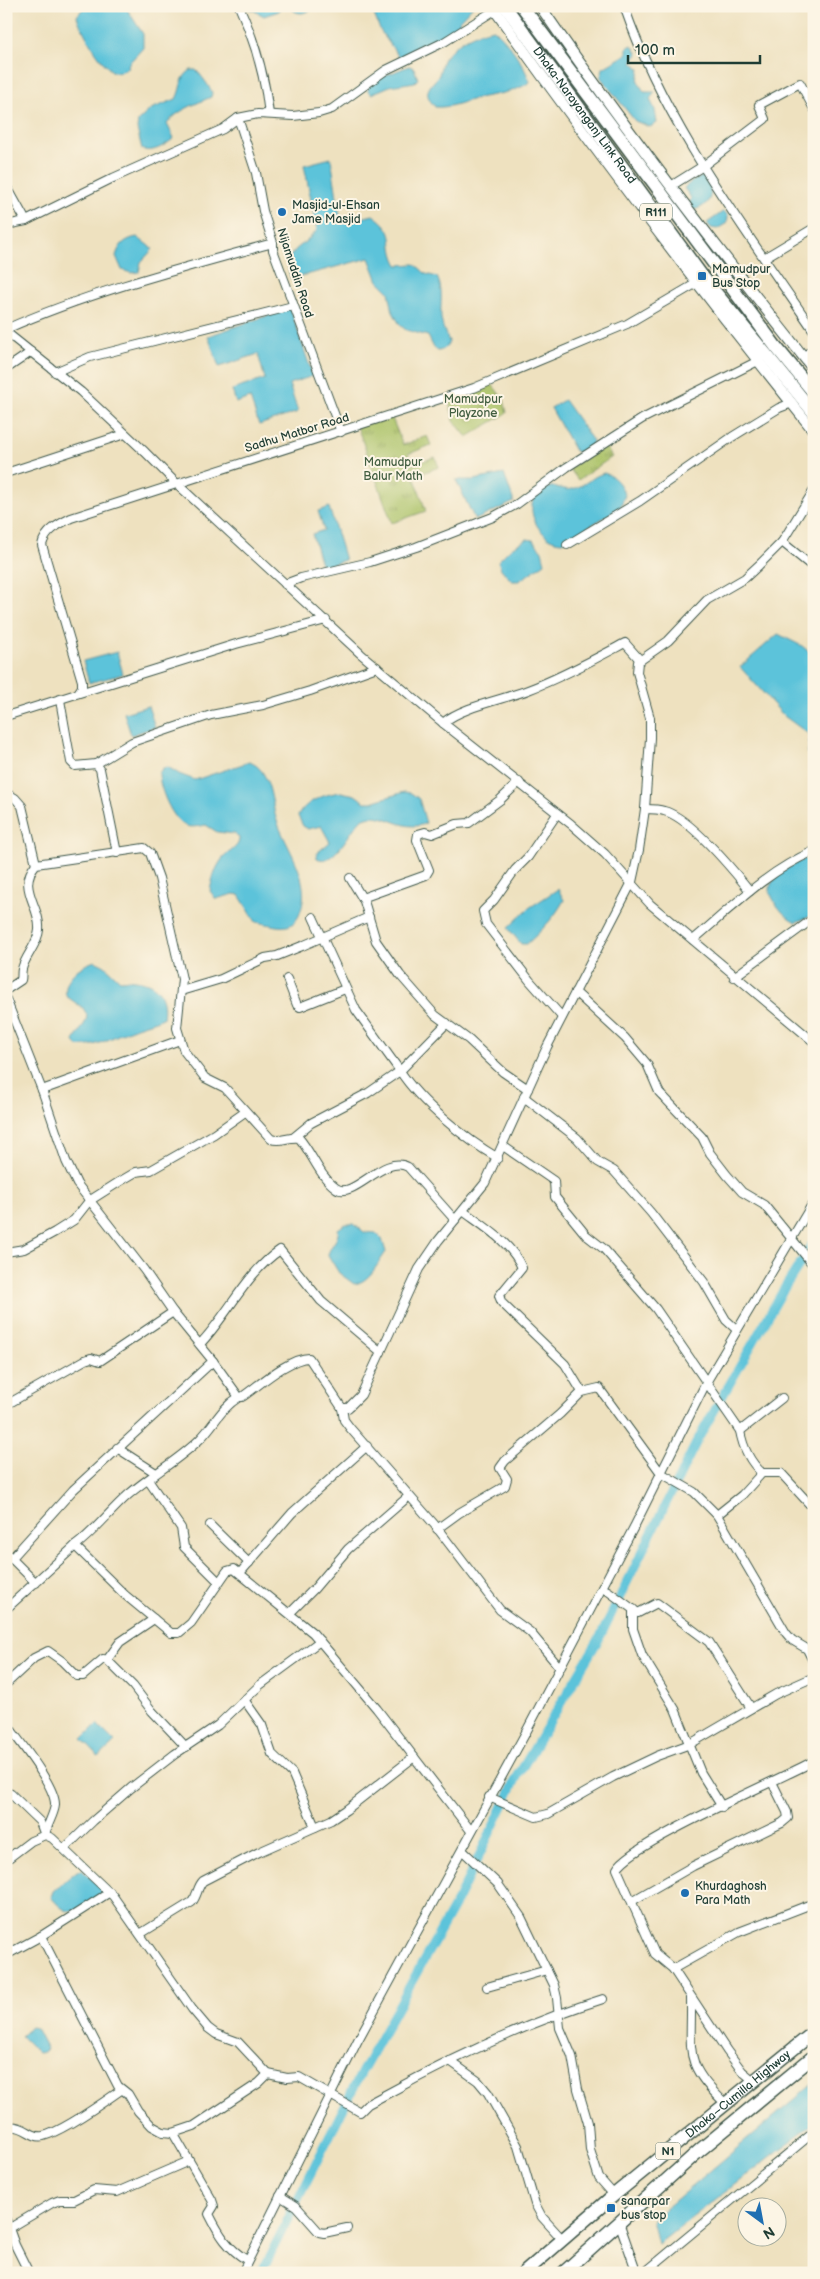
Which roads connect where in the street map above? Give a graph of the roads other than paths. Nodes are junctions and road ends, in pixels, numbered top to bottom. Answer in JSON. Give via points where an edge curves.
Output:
{"nodes":[{"id":1,"x":239,"y":6,"type":"edge"},
{"id":2,"x":522,"y":6,"type":"edge"},
{"id":3,"x":540,"y":6,"type":"edge"},
{"id":4,"x":624,"y":6,"type":"edge"},
{"id":5,"x":497,"y":8,"type":"edge"},
{"id":6,"x":814,"y":109,"type":"edge"},
{"id":7,"x":269,"y":114,"type":"junction"},
{"id":8,"x":238,"y":118,"type":"junction"},
{"id":9,"x":703,"y":166,"type":"junction"},
{"id":10,"x":6,"y":185,"type":"edge"},
{"id":11,"x":671,"y":186,"type":"junction"},
{"id":12,"x":26,"y":221,"type":"junction"},
{"id":13,"x":6,"y":225,"type":"edge"},
{"id":14,"x":814,"y":228,"type":"edge"},
{"id":15,"x":273,"y":243,"type":"junction"},
{"id":16,"x":709,"y":246,"type":"junction"},
{"id":17,"x":764,"y":258,"type":"junction"},
{"id":18,"x":700,"y":281,"type":"junction"},
{"id":19,"x":293,"y":306,"type":"junction"},
{"id":20,"x":6,"y":330,"type":"edge"},
{"id":21,"x":814,"y":331,"type":"edge"},
{"id":22,"x":814,"y":348,"type":"edge"},
{"id":23,"x":31,"y":352,"type":"junction"},
{"id":24,"x":804,"y":358,"type":"junction"},
{"id":25,"x":758,"y":361,"type":"junction"},
{"id":26,"x":6,"y":369,"type":"edge"},
{"id":27,"x":814,"y":370,"type":"edge"},
{"id":28,"x":55,"y":372,"type":"junction"},
{"id":29,"x":814,"y":393,"type":"edge"},
{"id":30,"x":792,"y":403,"type":"junction"},
{"id":31,"x":814,"y":412,"type":"edge"},
{"id":32,"x":814,"y":431,"type":"edge"},
{"id":33,"x":341,"y":432,"type":"junction"},
{"id":34,"x":124,"y":434,"type":"junction"},
{"id":35,"x":6,"y":473,"type":"edge"},
{"id":36,"x":176,"y":483,"type":"junction"},
{"id":37,"x":814,"y":490,"type":"edge"},
{"id":38,"x":782,"y":542,"type":"junction"},
{"id":39,"x":567,"y":545,"type":"dead end"},
{"id":40,"x":814,"y":568,"type":"edge"},
{"id":41,"x":285,"y":584,"type":"junction"},
{"id":42,"x":326,"y":620,"type":"junction"},
{"id":43,"x":640,"y":660,"type":"junction"},
{"id":44,"x":377,"y":666,"type":"junction"},
{"id":45,"x":78,"y":693,"type":"junction"},
{"id":46,"x":60,"y":700,"type":"junction"},
{"id":47,"x":6,"y":716,"type":"edge"},
{"id":48,"x":443,"y":723,"type":"junction"},
{"id":49,"x":96,"y":764,"type":"junction"},
{"id":50,"x":518,"y":782,"type":"junction"},
{"id":51,"x":6,"y":793,"type":"edge"},
{"id":52,"x":644,"y":809,"type":"junction"},
{"id":53,"x":557,"y":814,"type":"junction"},
{"id":54,"x":814,"y":851,"type":"edge"},
{"id":55,"x":118,"y":853,"type":"junction"},
{"id":56,"x":36,"y":864,"type":"junction"},
{"id":57,"x":350,"y":878,"type":"dead end"},
{"id":58,"x":632,"y":882,"type":"junction"},
{"id":59,"x":750,"y":891,"type":"junction"},
{"id":60,"x":362,"y":898,"type":"junction"},
{"id":61,"x":369,"y":917,"type":"junction"},
{"id":62,"x":313,"y":918,"type":"dead end"},
{"id":63,"x":814,"y":918,"type":"edge"},
{"id":64,"x":322,"y":937,"type":"junction"},
{"id":65,"x":693,"y":940,"type":"junction"},
{"id":66,"x":734,"y":976,"type":"junction"},
{"id":67,"x":287,"y":979,"type":"dead end"},
{"id":68,"x":345,"y":989,"type":"junction"},
{"id":69,"x":6,"y":990,"type":"edge"},
{"id":70,"x":181,"y":992,"type":"junction"},
{"id":71,"x":576,"y":992,"type":"junction"},
{"id":72,"x":6,"y":999,"type":"edge"},
{"id":73,"x":562,"y":1017,"type":"junction"},
{"id":74,"x":447,"y":1023,"type":"junction"},
{"id":75,"x":180,"y":1040,"type":"junction"},
{"id":76,"x":814,"y":1042,"type":"edge"},
{"id":77,"x":400,"y":1071,"type":"junction"},
{"id":78,"x":528,"y":1088,"type":"junction"},
{"id":79,"x":42,"y":1090,"type":"junction"},
{"id":80,"x":524,"y":1097,"type":"junction"},
{"id":81,"x":245,"y":1112,"type":"junction"},
{"id":82,"x":294,"y":1137,"type":"junction"},
{"id":83,"x":503,"y":1146,"type":"junction"},
{"id":84,"x":498,"y":1158,"type":"junction"},
{"id":85,"x":89,"y":1201,"type":"junction"},
{"id":86,"x":814,"y":1201,"type":"edge"},
{"id":87,"x":463,"y":1211,"type":"junction"},
{"id":88,"x":455,"y":1220,"type":"junction"},
{"id":89,"x":792,"y":1239,"type":"junction"},
{"id":90,"x":6,"y":1252,"type":"edge"},
{"id":91,"x":814,"y":1266,"type":"edge"},
{"id":92,"x":173,"y":1312,"type":"junction"},
{"id":93,"x":737,"y":1330,"type":"junction"},
{"id":94,"x":200,"y":1344,"type":"junction"},
{"id":95,"x":381,"y":1352,"type":"junction"},
{"id":96,"x":213,"y":1360,"type":"junction"},
{"id":97,"x":707,"y":1381,"type":"junction"},
{"id":98,"x":582,"y":1392,"type":"junction"},
{"id":99,"x":239,"y":1397,"type":"junction"},
{"id":100,"x":782,"y":1398,"type":"dead end"},
{"id":101,"x":6,"y":1406,"type":"edge"},
{"id":102,"x":342,"y":1408,"type":"junction"},
{"id":103,"x":740,"y":1431,"type":"junction"},
{"id":104,"x":367,"y":1446,"type":"junction"},
{"id":105,"x":117,"y":1448,"type":"junction"},
{"id":106,"x":156,"y":1473,"type":"junction"},
{"id":107,"x":661,"y":1473,"type":"junction"},
{"id":108,"x":762,"y":1473,"type":"junction"},
{"id":109,"x":148,"y":1480,"type":"junction"},
{"id":110,"x":409,"y":1496,"type":"junction"},
{"id":111,"x":814,"y":1510,"type":"edge"},
{"id":112,"x":717,"y":1515,"type":"junction"},
{"id":113,"x":210,"y":1526,"type":"dead end"},
{"id":114,"x":437,"y":1529,"type":"junction"},
{"id":115,"x":76,"y":1546,"type":"junction"},
{"id":116,"x":9,"y":1556,"type":"edge"},
{"id":117,"x":249,"y":1563,"type":"junction"},
{"id":118,"x":240,"y":1574,"type":"junction"},
{"id":119,"x":219,"y":1582,"type":"junction"},
{"id":120,"x":36,"y":1583,"type":"junction"},
{"id":121,"x":605,"y":1589,"type":"junction"},
{"id":122,"x":6,"y":1609,"type":"edge"},
{"id":123,"x":633,"y":1609,"type":"junction"},
{"id":124,"x":290,"y":1613,"type":"junction"},
{"id":125,"x":154,"y":1619,"type":"junction"},
{"id":126,"x":320,"y":1641,"type":"junction"},
{"id":127,"x":107,"y":1660,"type":"junction"},
{"id":128,"x":814,"y":1663,"type":"edge"},
{"id":129,"x":560,"y":1668,"type":"junction"},
{"id":130,"x":814,"y":1677,"type":"edge"},
{"id":131,"x":6,"y":1684,"type":"edge"},
{"id":132,"x":245,"y":1701,"type":"junction"},
{"id":133,"x":751,"y":1708,"type":"junction"},
{"id":134,"x":6,"y":1724,"type":"edge"},
{"id":135,"x":690,"y":1744,"type":"junction"},
{"id":136,"x":186,"y":1748,"type":"junction"},
{"id":137,"x":414,"y":1757,"type":"junction"},
{"id":138,"x":814,"y":1762,"type":"edge"},
{"id":139,"x":772,"y":1782,"type":"junction"},
{"id":140,"x":6,"y":1792,"type":"edge"},
{"id":141,"x":489,"y":1797,"type":"junction"},
{"id":142,"x":722,"y":1806,"type":"junction"},
{"id":143,"x":315,"y":1827,"type":"junction"},
{"id":144,"x":471,"y":1830,"type":"junction"},
{"id":145,"x":45,"y":1834,"type":"junction"},
{"id":146,"x":64,"y":1849,"type":"junction"},
{"id":147,"x":463,"y":1850,"type":"junction"},
{"id":148,"x":6,"y":1860,"type":"edge"},
{"id":149,"x":110,"y":1892,"type":"junction"},
{"id":150,"x":632,"y":1901,"type":"junction"},
{"id":151,"x":814,"y":1903,"type":"edge"},
{"id":152,"x":140,"y":1934,"type":"junction"},
{"id":153,"x":41,"y":1936,"type":"junction"},
{"id":154,"x":6,"y":1955,"type":"edge"},
{"id":155,"x":673,"y":1969,"type":"junction"},
{"id":156,"x":547,"y":1970,"type":"junction"},
{"id":157,"x":487,"y":1987,"type":"dead end"},
{"id":158,"x":691,"y":1998,"type":"junction"},
{"id":159,"x":603,"y":1999,"type":"dead end"},
{"id":160,"x":558,"y":2013,"type":"junction"},
{"id":161,"x":814,"y":2032,"type":"edge"},
{"id":162,"x":814,"y":2056,"type":"edge"},
{"id":163,"x":450,"y":2061,"type":"junction"},
{"id":164,"x":268,"y":2074,"type":"junction"},
{"id":165,"x":755,"y":2082,"type":"junction"},
{"id":166,"x":121,"y":2090,"type":"junction"},
{"id":167,"x":333,"y":2098,"type":"junction"},
{"id":168,"x":726,"y":2104,"type":"junction"},
{"id":169,"x":6,"y":2127,"type":"edge"},
{"id":170,"x":814,"y":2132,"type":"edge"},
{"id":171,"x":173,"y":2133,"type":"junction"},
{"id":172,"x":188,"y":2161,"type":"junction"},
{"id":173,"x":614,"y":2195,"type":"junction"},
{"id":174,"x":280,"y":2196,"type":"junction"},
{"id":175,"x":619,"y":2222,"type":"junction"},
{"id":176,"x":8,"y":2224,"type":"edge"},
{"id":177,"x":347,"y":2228,"type":"dead end"},
{"id":178,"x":563,"y":2240,"type":"junction"},
{"id":179,"x":247,"y":2260,"type":"junction"},
{"id":180,"x":244,"y":2272,"type":"edge"},
{"id":181,"x":29,"y":2273,"type":"edge"},
{"id":182,"x":524,"y":2273,"type":"edge"},
{"id":183,"x":563,"y":2273,"type":"edge"},
{"id":184,"x":637,"y":2273,"type":"edge"},
{"id":185,"x":644,"y":2273,"type":"edge"}],
"edges":[{"from":1,"to":7,"type":"street","via":[[266,85]]},
{"from":2,"to":16,"type":"main road","name":"Dhaka-Narayanganj Link Road","number":"R111"},
{"from":3,"to":11,"type":"street","via":[[595,86]]},
{"from":4,"to":9,"type":"street","via":[[646,60]]},
{"from":5,"to":7,"type":"street","via":[[444,42],[386,70],[332,109],[293,116]]},
{"from":5,"to":18,"type":"main road","name":"Dhaka-Narayanganj Link Road","number":"R111"},
{"from":6,"to":9,"type":"street","via":[[800,83],[778,94],[759,105],[765,120]]},
{"from":7,"to":8,"type":"street"},
{"from":8,"to":12,"type":"street","via":[[223,129]]},
{"from":8,"to":15,"type":"street","name":"Nijamuddin Road","via":[[256,173]]},
{"from":9,"to":11,"type":"street"},
{"from":9,"to":17,"type":"street"},
{"from":10,"to":12,"type":"street"},
{"from":11,"to":16,"type":"street"},
{"from":12,"to":13,"type":"street"},
{"from":14,"to":17,"type":"street"},
{"from":15,"to":19,"type":"street","name":"Nijamuddin Road"},
{"from":15,"to":20,"type":"street","via":[[104,292],[49,310]]},
{"from":16,"to":24,"type":"street"},
{"from":16,"to":29,"type":"main road","name":"Dhaka-Narayanganj Link Road","number":"R111","via":[[776,346]]},
{"from":17,"to":21,"type":"street"},
{"from":18,"to":25,"type":"street"},
{"from":18,"to":31,"type":"main road","name":"Dhaka-Narayanganj Link Road","number":"R111"},
{"from":18,"to":33,"type":"street","name":"Sadhu Matbor Road","via":[[627,324],[560,353],[474,388]]},
{"from":19,"to":28,"type":"street","via":[[90,357]]},
{"from":19,"to":33,"type":"street","name":"Nijamuddin Road"},
{"from":20,"to":23,"type":"street"},
{"from":22,"to":24,"type":"street"},
{"from":23,"to":26,"type":"street"},
{"from":23,"to":28,"type":"street"},
{"from":24,"to":27,"type":"street"},
{"from":25,"to":30,"type":"street"},
{"from":25,"to":41,"type":"street","via":[[642,418],[516,504],[493,516],[388,556]]},
{"from":28,"to":34,"type":"street","via":[[81,392]]},
{"from":30,"to":32,"type":"street"},
{"from":30,"to":39,"type":"street","via":[[732,437],[640,501]]},
{"from":33,"to":36,"type":"street","name":"Sadhu Matbor Road"},
{"from":34,"to":35,"type":"street"},
{"from":34,"to":36,"type":"street"},
{"from":36,"to":41,"type":"street"},
{"from":36,"to":45,"type":"street","name":"Sadhu Matbor Road","via":[[71,518],[44,537],[42,545],[82,681]]},
{"from":37,"to":38,"type":"street"},
{"from":38,"to":40,"type":"street"},
{"from":38,"to":43,"type":"street","via":[[745,578],[707,600],[668,641]]},
{"from":41,"to":42,"type":"street"},
{"from":42,"to":44,"type":"street"},
{"from":42,"to":45,"type":"street"},
{"from":43,"to":48,"type":"street","via":[[625,644],[538,686],[467,710]]},
{"from":43,"to":52,"type":"street","via":[[637,672],[650,718]]},
{"from":44,"to":48,"type":"street"},
{"from":44,"to":49,"type":"street","via":[[310,691],[263,705],[210,715],[132,742]]},
{"from":45,"to":46,"type":"street"},
{"from":46,"to":47,"type":"street"},
{"from":46,"to":49,"type":"street","via":[[71,762],[75,766]]},
{"from":48,"to":50,"type":"street"},
{"from":49,"to":55,"type":"street","via":[[105,786]]},
{"from":50,"to":53,"type":"street"},
{"from":50,"to":60,"type":"street","via":[[469,823],[432,834],[418,834],[428,870],[426,875]]},
{"from":51,"to":56,"type":"street","via":[[22,806]]},
{"from":52,"to":58,"type":"street"},
{"from":52,"to":59,"type":"street","via":[[666,811],[700,836]]},
{"from":53,"to":58,"type":"street","via":[[605,854]]},
{"from":53,"to":73,"type":"street","via":[[528,857],[483,911],[483,916],[530,981]]},
{"from":54,"to":59,"type":"street","via":[[793,861]]},
{"from":55,"to":56,"type":"street"},
{"from":55,"to":70,"type":"street","via":[[144,848],[150,853],[170,924],[182,979]]},
{"from":56,"to":69,"type":"street","via":[[30,871],[28,883],[39,930],[22,968],[21,980]]},
{"from":57,"to":60,"type":"street"},
{"from":58,"to":65,"type":"street","via":[[650,904]]},
{"from":58,"to":71,"type":"street"},
{"from":59,"to":65,"type":"street"},
{"from":60,"to":61,"type":"street"},
{"from":61,"to":64,"type":"street"},
{"from":61,"to":74,"type":"street","via":[[376,941],[391,964],[435,1015]]},
{"from":62,"to":64,"type":"street"},
{"from":63,"to":66,"type":"street"},
{"from":64,"to":68,"type":"street"},
{"from":64,"to":70,"type":"street"},
{"from":65,"to":66,"type":"street"},
{"from":66,"to":76,"type":"street"},
{"from":67,"to":68,"type":"street","via":[[300,1007]]},
{"from":68,"to":77,"type":"street","via":[[365,1024]]},
{"from":70,"to":75,"type":"street","via":[[177,1028]]},
{"from":71,"to":73,"type":"street"},
{"from":71,"to":89,"type":"street","via":[[630,1043],[647,1064],[659,1092],[702,1137],[726,1175],[742,1192],[764,1205]]},
{"from":72,"to":79,"type":"street"},
{"from":73,"to":78,"type":"street"},
{"from":74,"to":77,"type":"street"},
{"from":74,"to":78,"type":"street","via":[[503,1072]]},
{"from":75,"to":79,"type":"street"},
{"from":75,"to":81,"type":"street","via":[[184,1051],[205,1078],[225,1088]]},
{"from":77,"to":82,"type":"street","via":[[368,1093],[311,1123]]},
{"from":77,"to":84,"type":"street","via":[[431,1107]]},
{"from":78,"to":80,"type":"street"},
{"from":79,"to":85,"type":"street","via":[[66,1161]]},
{"from":80,"to":83,"type":"street"},
{"from":80,"to":93,"type":"street","via":[[577,1138],[598,1162],[614,1171],[651,1213],[704,1282],[726,1320]]},
{"from":81,"to":82,"type":"street","via":[[271,1139],[277,1142]]},
{"from":81,"to":85,"type":"street","via":[[151,1170],[136,1172]]},
{"from":82,"to":88,"type":"street","via":[[305,1145],[326,1178],[338,1190],[345,1190],[402,1163]]},
{"from":83,"to":84,"type":"street"},
{"from":83,"to":97,"type":"street","via":[[554,1181],[555,1197],[586,1236],[604,1249],[631,1278]]},
{"from":84,"to":87,"type":"street","via":[[485,1183]]},
{"from":85,"to":90,"type":"street","via":[[66,1225],[24,1249]]},
{"from":85,"to":92,"type":"street"},
{"from":86,"to":89,"type":"street"},
{"from":87,"to":88,"type":"street"},
{"from":87,"to":98,"type":"street","via":[[506,1245],[520,1262],[522,1268],[499,1296],[502,1303],[565,1364]]},
{"from":88,"to":95,"type":"street","via":[[419,1269]]},
{"from":89,"to":91,"type":"street"},
{"from":89,"to":93,"type":"street"},
{"from":92,"to":94,"type":"street"},
{"from":92,"to":101,"type":"street","via":[[100,1361],[85,1360]]},
{"from":93,"to":97,"type":"street"},
{"from":94,"to":95,"type":"street","via":[[258,1269],[280,1250],[321,1301]]},
{"from":94,"to":96,"type":"street"},
{"from":95,"to":102,"type":"street","via":[[361,1395],[348,1408]]},
{"from":96,"to":99,"type":"street"},
{"from":96,"to":105,"type":"street"},
{"from":97,"to":103,"type":"street","via":[[711,1392]]},
{"from":97,"to":107,"type":"street"},
{"from":98,"to":107,"type":"street","via":[[599,1388]]},
{"from":98,"to":114,"type":"street","via":[[500,1468],[507,1479],[505,1486]]},
{"from":99,"to":102,"type":"street","via":[[298,1360],[308,1358]]},
{"from":99,"to":106,"type":"street","via":[[221,1411],[201,1438]]},
{"from":100,"to":103,"type":"street"},
{"from":102,"to":104,"type":"street","via":[[344,1420]]},
{"from":103,"to":108,"type":"street","via":[[743,1448]]},
{"from":104,"to":110,"type":"street"},
{"from":104,"to":117,"type":"street","via":[[292,1513]]},
{"from":105,"to":106,"type":"street"},
{"from":105,"to":116,"type":"street"},
{"from":106,"to":109,"type":"street"},
{"from":107,"to":112,"type":"street","via":[[689,1490]]},
{"from":107,"to":121,"type":"street"},
{"from":108,"to":111,"type":"street","via":[[781,1473]]},
{"from":108,"to":112,"type":"street"},
{"from":109,"to":115,"type":"street"},
{"from":109,"to":119,"type":"street","via":[[181,1528],[184,1548]]},
{"from":110,"to":114,"type":"street"},
{"from":110,"to":124,"type":"street","via":[[348,1549]]},
{"from":112,"to":128,"type":"street","via":[[786,1633],[807,1649]]},
{"from":113,"to":117,"type":"street"},
{"from":114,"to":129,"type":"street","via":[[500,1610],[530,1632]]},
{"from":115,"to":120,"type":"street"},
{"from":115,"to":125,"type":"street"},
{"from":116,"to":120,"type":"street"},
{"from":117,"to":118,"type":"street"},
{"from":118,"to":119,"type":"street","via":[[234,1568],[227,1571]]},
{"from":118,"to":124,"type":"street"},
{"from":119,"to":125,"type":"street","via":[[191,1623],[179,1633],[171,1633]]},
{"from":120,"to":122,"type":"street"},
{"from":121,"to":123,"type":"street"},
{"from":121,"to":129,"type":"street"},
{"from":123,"to":133,"type":"street","via":[[638,1613],[657,1603],[709,1642]]},
{"from":123,"to":135,"type":"street","via":[[633,1629],[642,1655],[662,1686]]},
{"from":124,"to":126,"type":"street"},
{"from":125,"to":127,"type":"street","via":[[120,1642]]},
{"from":126,"to":132,"type":"street","via":[[273,1674]]},
{"from":126,"to":137,"type":"street"},
{"from":127,"to":131,"type":"street","via":[[83,1676],[77,1676],[48,1651],[34,1658]]},
{"from":127,"to":136,"type":"street"},
{"from":129,"to":141,"type":"street"},
{"from":130,"to":133,"type":"street"},
{"from":132,"to":136,"type":"street"},
{"from":132,"to":143,"type":"street","via":[[262,1725],[272,1754],[292,1773]]},
{"from":133,"to":135,"type":"street"},
{"from":134,"to":145,"type":"street","via":[[54,1797],[55,1806]]},
{"from":135,"to":141,"type":"street","via":[[644,1761],[548,1814],[536,1817],[525,1814]]},
{"from":135,"to":142,"type":"street","via":[[701,1773]]},
{"from":136,"to":146,"type":"street","via":[[132,1788]]},
{"from":137,"to":143,"type":"street","via":[[346,1810]]},
{"from":137,"to":144,"type":"street"},
{"from":138,"to":139,"type":"street"},
{"from":139,"to":142,"type":"street"},
{"from":139,"to":150,"type":"street","via":[[788,1818]]},
{"from":140,"to":145,"type":"street","via":[[40,1822]]},
{"from":141,"to":144,"type":"street"},
{"from":142,"to":150,"type":"street","via":[[657,1839],[620,1864],[617,1869]]},
{"from":143,"to":152,"type":"street","via":[[203,1881],[192,1902]]},
{"from":144,"to":147,"type":"street"},
{"from":145,"to":146,"type":"street"},
{"from":145,"to":148,"type":"street"},
{"from":146,"to":149,"type":"street"},
{"from":147,"to":156,"type":"street","via":[[521,1917]]},
{"from":147,"to":167,"type":"street","via":[[358,2040]]},
{"from":149,"to":152,"type":"street"},
{"from":149,"to":153,"type":"street"},
{"from":150,"to":155,"type":"street","via":[[655,1954]]},
{"from":151,"to":155,"type":"street","via":[[739,1932]]},
{"from":152,"to":164,"type":"street","via":[[200,2020],[216,2034],[238,2042]]},
{"from":153,"to":154,"type":"street"},
{"from":153,"to":166,"type":"street"},
{"from":155,"to":158,"type":"street"},
{"from":156,"to":157,"type":"street"},
{"from":156,"to":160,"type":"street","via":[[557,1998]]},
{"from":158,"to":165,"type":"street","via":[[742,2071]]},
{"from":158,"to":168,"type":"street","via":[[692,2058],[708,2088]]},
{"from":159,"to":160,"type":"street"},
{"from":160,"to":163,"type":"street"},
{"from":160,"to":173,"type":"street","via":[[588,2123],[590,2150],[599,2178]]},
{"from":161,"to":165,"type":"main road","name":"Dhaka–Cumilla Highway","number":"N1"},
{"from":162,"to":175,"type":"main road","name":"Dhaka–Cumilla Highway","number":"N1"},
{"from":163,"to":167,"type":"street","via":[[368,2104],[360,2112]]},
{"from":163,"to":178,"type":"street","via":[[478,2081],[488,2093],[518,2146],[535,2204]]},
{"from":164,"to":167,"type":"street","via":[[299,2077]]},
{"from":164,"to":171,"type":"street","via":[[260,2083],[204,2120]]},
{"from":165,"to":168,"type":"main road","name":"Dhaka–Cumilla Highway","number":"N1"},
{"from":166,"to":169,"type":"street","via":[[77,2119],[43,2136],[34,2136],[15,2126]]},
{"from":166,"to":171,"type":"street","via":[[128,2094],[152,2126]]},
{"from":167,"to":174,"type":"street"},
{"from":168,"to":173,"type":"main road","name":"Dhaka–Cumilla Highway","number":"N1"},
{"from":170,"to":185,"type":"street"},
{"from":171,"to":172,"type":"street"},
{"from":172,"to":176,"type":"street","via":[[117,2192],[94,2190],[74,2200],[52,2203]]},
{"from":172,"to":179,"type":"street","via":[[212,2200],[214,2206],[209,2214],[212,2220],[231,2251]]},
{"from":173,"to":178,"type":"main road","name":"Dhaka–Cumilla Highway","number":"N1"},
{"from":174,"to":177,"type":"street","via":[[296,2206],[319,2232]]},
{"from":174,"to":179,"type":"street"},
{"from":175,"to":183,"type":"main road","name":"Dhaka–Cumilla Highway","number":"N1"},
{"from":175,"to":184,"type":"street"},
{"from":176,"to":181,"type":"street"},
{"from":178,"to":182,"type":"main road","name":"Dhaka–Cumilla Highway","number":"N1"},
{"from":179,"to":180,"type":"street"}]}
